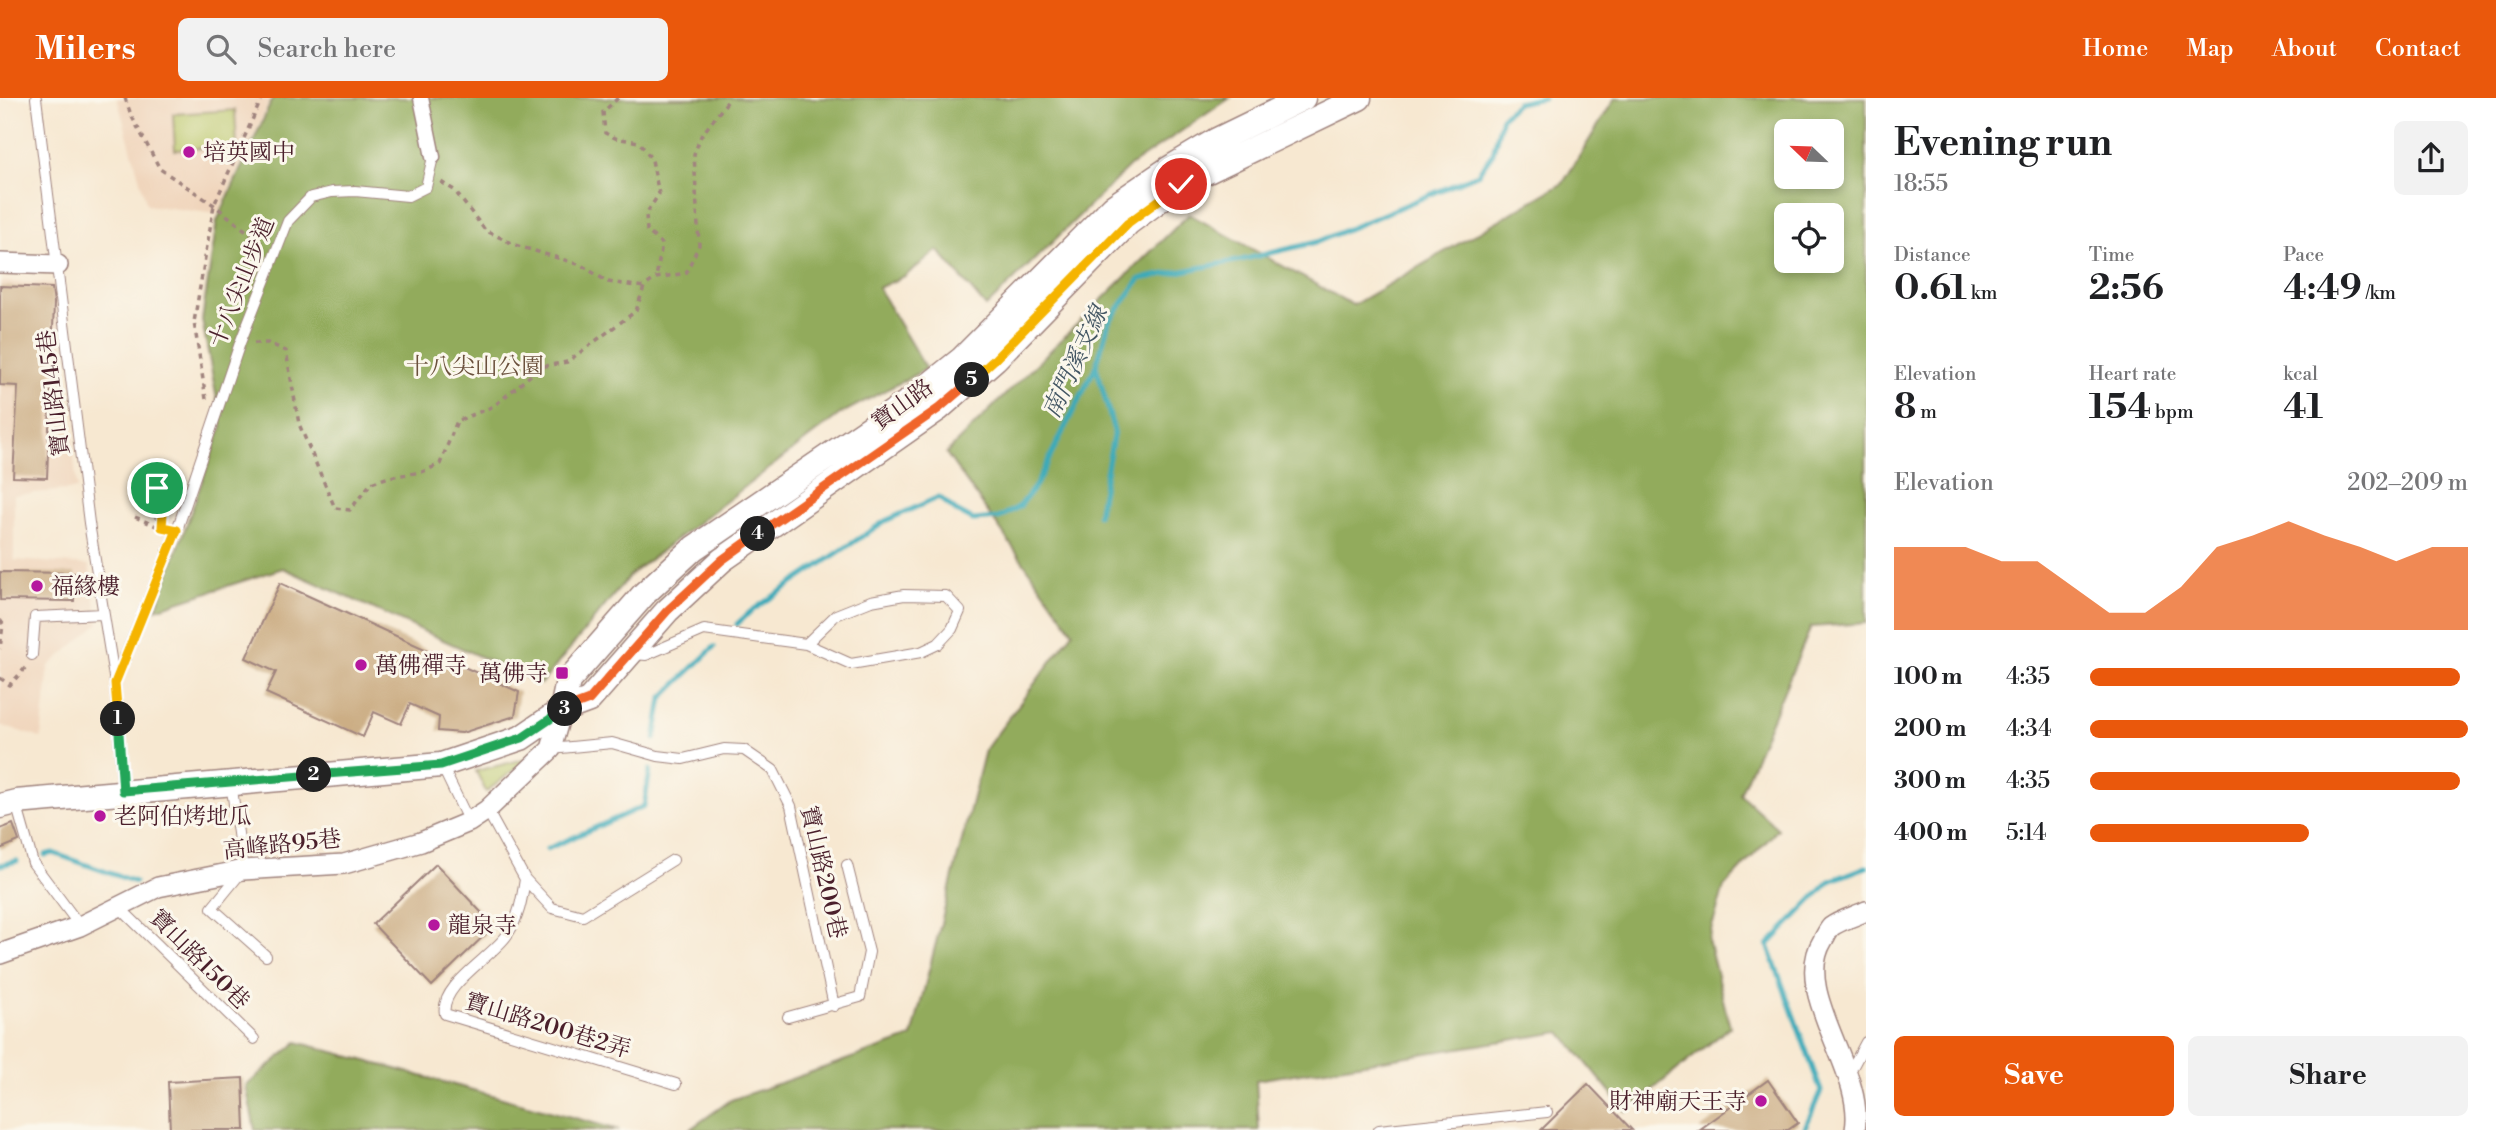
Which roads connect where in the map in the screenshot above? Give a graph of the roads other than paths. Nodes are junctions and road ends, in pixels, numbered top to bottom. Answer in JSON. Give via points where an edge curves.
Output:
{"nodes":[{"id":1,"x":36,"y":98,"type":"edge"},
{"id":2,"x":421,"y":98,"type":"edge"},
{"id":3,"x":1303,"y":98,"type":"edge"},
{"id":4,"x":1359,"y":98,"type":"edge"},
{"id":5,"x":433,"y":157,"type":"joint"},
{"id":6,"x":0,"y":263,"type":"edge"},
{"id":7,"x":58,"y":265,"type":"junction"},
{"id":8,"x":210,"y":429,"type":"joint"},
{"id":9,"x":103,"y":614,"type":"junction"},
{"id":10,"x":806,"y":644,"type":"junction"},
{"id":11,"x":630,"y":654,"type":"junction"},
{"id":12,"x":32,"y":655,"type":"road end"},
{"id":13,"x":115,"y":683,"type":"junction"},
{"id":14,"x":562,"y":710,"type":"junction"},
{"id":15,"x":551,"y":749,"type":"junction"},
{"id":16,"x":441,"y":765,"type":"junction"},
{"id":17,"x":231,"y":782,"type":"junction"},
{"id":18,"x":123,"y":791,"type":"junction"},
{"id":19,"x":8,"y":804,"type":"edge"},
{"id":20,"x":487,"y":810,"type":"junction"},
{"id":21,"x":469,"y":822,"type":"junction"},
{"id":22,"x":673,"y":860,"type":"dead end"},
{"id":23,"x":847,"y":866,"type":"dead end"},
{"id":24,"x":243,"y":870,"type":"junction"},
{"id":25,"x":526,"y":879,"type":"junction"},
{"id":26,"x":120,"y":907,"type":"junction"},
{"id":27,"x":1866,"y":911,"type":"edge"},
{"id":28,"x":80,"y":926,"type":"junction"},
{"id":29,"x":0,"y":954,"type":"edge"},
{"id":30,"x":266,"y":956,"type":"dead end"},
{"id":31,"x":834,"y":1006,"type":"junction"},
{"id":32,"x":789,"y":1017,"type":"dead end"},
{"id":33,"x":254,"y":1039,"type":"dead end"},
{"id":34,"x":1866,"y":1042,"type":"edge"},
{"id":35,"x":1852,"y":1068,"type":"junction"},
{"id":36,"x":676,"y":1084,"type":"dead end"},
{"id":37,"x":1547,"y":1112,"type":"dead end"},
{"id":38,"x":1378,"y":1130,"type":"edge"},
{"id":39,"x":1855,"y":1130,"type":"edge"}],
"edges":[{"from":1,"to":7,"type":"lane","name":"寶山路145巷"},
{"from":2,"to":5,"type":"street"},
{"from":3,"to":14,"type":"street","name":"寶山路","via":[[1215,141],[1113,207],[962,359],[908,402],[694,548],[645,593],[568,681]]},
{"from":4,"to":11,"type":"street","name":"寶山路","via":[[1181,184],[1128,223],[995,359],[938,409],[722,560],[667,611]]},
{"from":5,"to":8,"type":"lane","name":"十八尖山步道","via":[[426,187],[408,196],[332,192],[311,197],[288,221]]},
{"from":6,"to":7,"type":"street"},
{"from":7,"to":9,"type":"lane","name":"寶山路145巷"},
{"from":8,"to":13,"type":"lane","name":"寶山路145巷","via":[[177,530]]},
{"from":9,"to":12,"type":"lane","via":[[35,617]]},
{"from":9,"to":13,"type":"lane","name":"寶山路145巷"},
{"from":10,"to":10,"type":"lane","via":[[851,664],[921,652],[953,629],[960,611],[946,596],[904,595],[871,601],[836,615]]},
{"from":10,"to":11,"type":"lane","via":[[704,630],[646,654]]},
{"from":11,"to":14,"type":"street","name":"寶山路","via":[[589,700]]},
{"from":13,"to":18,"type":"lane","name":"寶山路145巷"},
{"from":14,"to":15,"type":"street"},
{"from":14,"to":16,"type":"street","name":"寶山路","via":[[522,738]]},
{"from":15,"to":20,"type":"street","name":"高峰路95巷"},
{"from":15,"to":31,"type":"lane","name":"寶山路200巷","via":[[611,743],[682,759],[724,749],[744,750],[773,770],[791,806]]},
{"from":16,"to":17,"type":"street","name":"寶山路"},
{"from":16,"to":21,"type":"lane"},
{"from":17,"to":18,"type":"street","name":"寶山路"},
{"from":17,"to":24,"type":"lane"},
{"from":18,"to":19,"type":"street","name":"寶山路"},
{"from":19,"to":28,"type":"lane","via":[[33,863]]},
{"from":20,"to":21,"type":"street","name":"高峰路95巷"},
{"from":20,"to":25,"type":"lane"},
{"from":21,"to":24,"type":"street","name":"高峰路95巷","via":[[421,842],[344,864]]},
{"from":22,"to":25,"type":"lane","via":[[583,916],[552,908]]},
{"from":23,"to":31,"type":"lane","name":"寶山路200巷","via":[[869,952],[860,997]]},
{"from":24,"to":26,"type":"street","name":"高峰路95巷","via":[[159,887]]},
{"from":24,"to":30,"type":"lane","via":[[212,908]]},
{"from":25,"to":36,"type":"lane","name":"寶山路200巷2弄","via":[[520,909],[506,936],[449,992],[445,1014]]},
{"from":26,"to":28,"type":"street","name":"高峰路95巷"},
{"from":26,"to":33,"type":"lane","name":"寶山路150巷"},
{"from":27,"to":35,"type":"street","via":[[1831,927],[1816,950],[1815,977]]},
{"from":28,"to":29,"type":"street","name":"高峰路95巷"},
{"from":31,"to":32,"type":"lane","name":"寶山路200巷"},
{"from":34,"to":35,"type":"lane"},
{"from":35,"to":39,"type":"street","via":[[1858,1082],[1860,1118]]},
{"from":37,"to":38,"type":"lane"}]}
